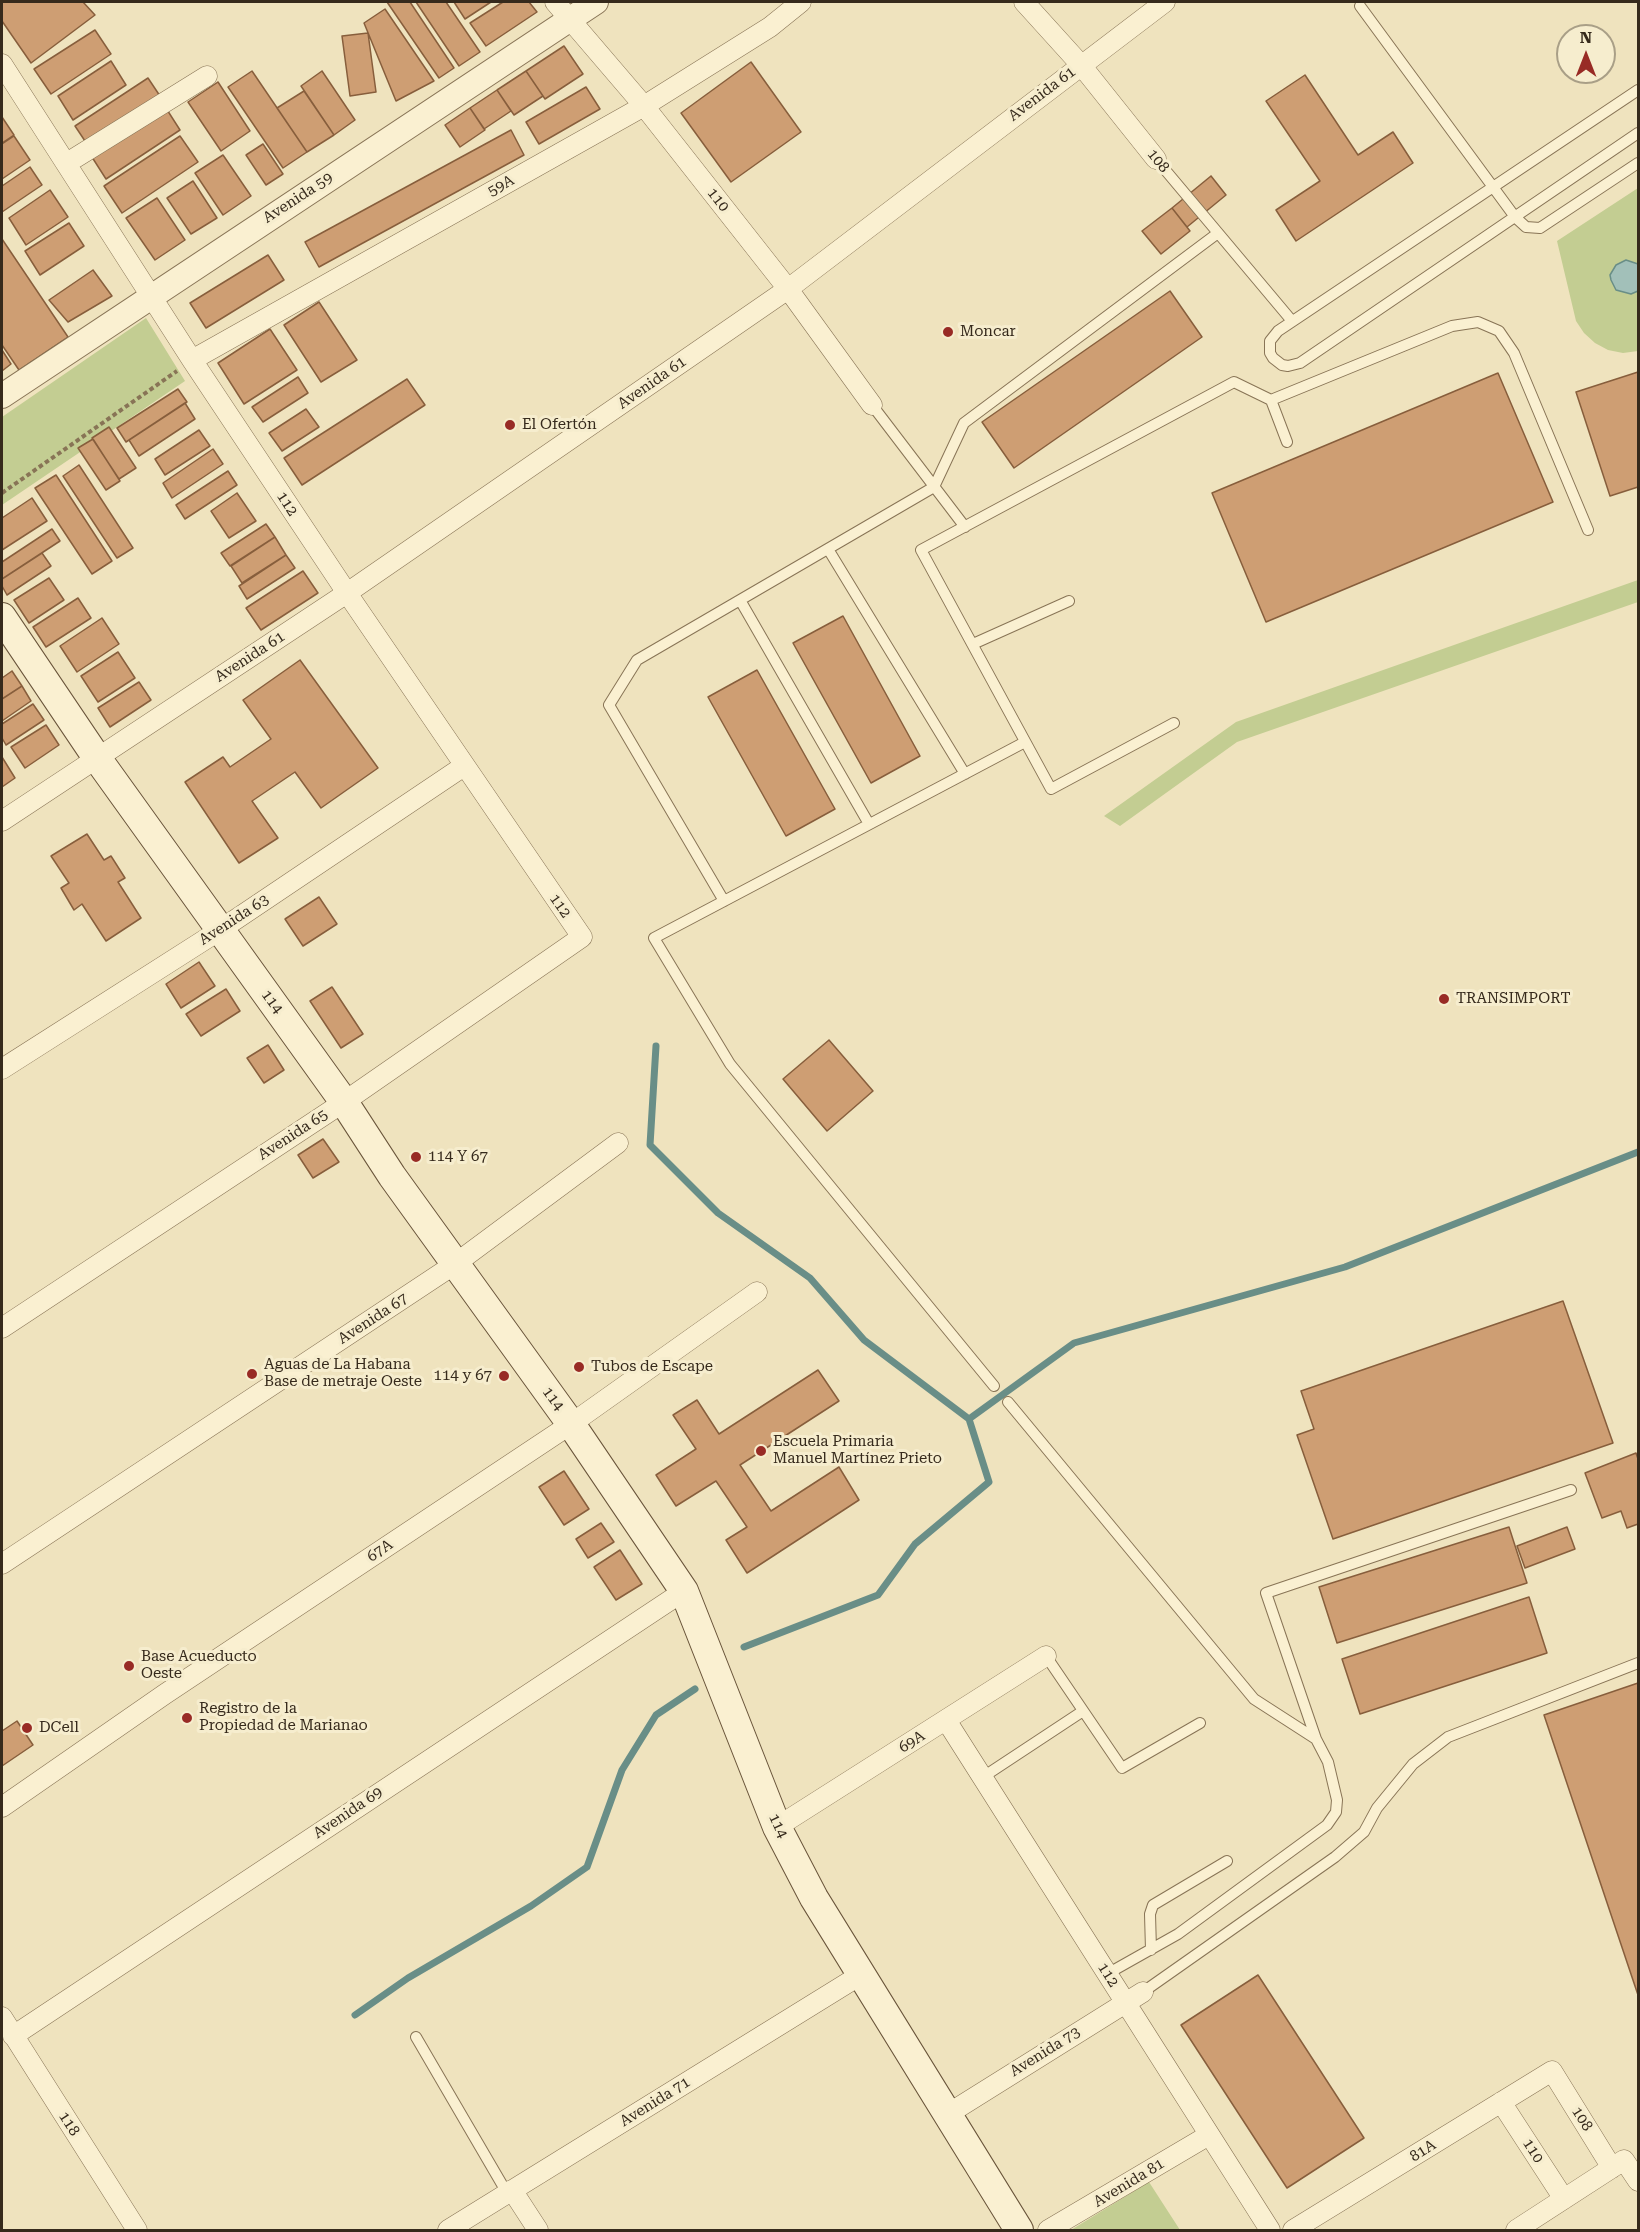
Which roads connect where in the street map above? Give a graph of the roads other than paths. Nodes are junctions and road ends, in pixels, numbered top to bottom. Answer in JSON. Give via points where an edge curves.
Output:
{"nodes":[{"id":1,"x":596,"y":2,"type":"edge"},
{"id":2,"x":801,"y":2,"type":"edge"},
{"id":3,"x":1024,"y":2,"type":"edge"},
{"id":4,"x":1165,"y":2,"type":"edge"},
{"id":5,"x":1360,"y":6,"type":"dead end"},
{"id":6,"x":562,"y":10,"type":"edge"},
{"id":7,"x":2,"y":64,"type":"edge"},
{"id":8,"x":1081,"y":65,"type":"junction"},
{"id":9,"x":207,"y":76,"type":"dead end"},
{"id":10,"x":1638,"y":90,"type":"edge"},
{"id":11,"x":644,"y":106,"type":"junction"},
{"id":12,"x":1638,"y":133,"type":"edge"},
{"id":13,"x":1156,"y":159,"type":"joint"},
{"id":14,"x":1638,"y":163,"type":"edge"},
{"id":15,"x":67,"y":164,"type":"junction"},
{"id":16,"x":1493,"y":186,"type":"junction"},
{"id":17,"x":1515,"y":216,"type":"junction"},
{"id":18,"x":1218,"y":233,"type":"junction"},
{"id":19,"x":788,"y":289,"type":"junction"},
{"id":20,"x":151,"y":295,"type":"junction"},
{"id":21,"x":1292,"y":321,"type":"junction"},
{"id":22,"x":192,"y":360,"type":"junction"},
{"id":23,"x":2,"y":396,"type":"edge"},
{"id":24,"x":1271,"y":400,"type":"junction"},
{"id":25,"x":872,"y":405,"type":"joint"},
{"id":26,"x":1287,"y":442,"type":"dead end"},
{"id":27,"x":934,"y":487,"type":"junction"},
{"id":28,"x":965,"y":527,"type":"junction"},
{"id":29,"x":1588,"y":530,"type":"dead end"},
{"id":30,"x":828,"y":549,"type":"junction"},
{"id":31,"x":347,"y":593,"type":"junction"},
{"id":32,"x":740,"y":600,"type":"junction"},
{"id":33,"x":1069,"y":601,"type":"dead end"},
{"id":34,"x":2,"y":617,"type":"edge"},
{"id":35,"x":973,"y":644,"type":"junction"},
{"id":36,"x":1174,"y":723,"type":"dead end"},
{"id":37,"x":1025,"y":742,"type":"junction"},
{"id":38,"x":96,"y":758,"type":"junction"},
{"id":39,"x":464,"y":766,"type":"junction"},
{"id":40,"x":965,"y":774,"type":"junction"},
{"id":41,"x":2,"y":821,"type":"edge"},
{"id":42,"x":869,"y":824,"type":"junction"},
{"id":43,"x":724,"y":901,"type":"junction"},
{"id":44,"x":220,"y":930,"type":"junction"},
{"id":45,"x":582,"y":938,"type":"joint"},
{"id":46,"x":2,"y":1069,"type":"edge"},
{"id":47,"x":344,"y":1102,"type":"junction"},
{"id":48,"x":618,"y":1143,"type":"dead end"},
{"id":49,"x":455,"y":1264,"type":"junction"},
{"id":50,"x":757,"y":1292,"type":"dead end"},
{"id":51,"x":2,"y":1328,"type":"edge"},
{"id":52,"x":994,"y":1386,"type":"dead end"},
{"id":53,"x":1008,"y":1402,"type":"dead end"},
{"id":54,"x":571,"y":1424,"type":"junction"},
{"id":55,"x":1571,"y":1490,"type":"dead end"},
{"id":56,"x":2,"y":1564,"type":"edge"},
{"id":57,"x":684,"y":1591,"type":"junction"},
{"id":58,"x":1046,"y":1656,"type":"joint"},
{"id":59,"x":1638,"y":1663,"type":"edge"},
{"id":60,"x":1083,"y":1711,"type":"junction"},
{"id":61,"x":946,"y":1720,"type":"junction"},
{"id":62,"x":1200,"y":1723,"type":"dead end"},
{"id":63,"x":1316,"y":1739,"type":"junction"},
{"id":64,"x":982,"y":1777,"type":"junction"},
{"id":65,"x":2,"y":1807,"type":"edge"},
{"id":66,"x":777,"y":1827,"type":"junction"},
{"id":67,"x":1227,"y":1861,"type":"dead end"},
{"id":68,"x":1151,"y":1950,"type":"junction"},
{"id":69,"x":862,"y":1974,"type":"junction"},
{"id":70,"x":1107,"y":1974,"type":"junction"},
{"id":71,"x":1143,"y":1992,"type":"joint"},
{"id":72,"x":1125,"y":2002,"type":"junction"},
{"id":73,"x":2,"y":2017,"type":"edge"},
{"id":74,"x":13,"y":2036,"type":"junction"},
{"id":75,"x":416,"y":2037,"type":"dead end"},
{"id":76,"x":1552,"y":2071,"type":"joint"},
{"id":77,"x":1501,"y":2102,"type":"junction"},
{"id":78,"x":948,"y":2114,"type":"junction"},
{"id":79,"x":1209,"y":2134,"type":"junction"},
{"id":80,"x":1618,"y":2164,"type":"junction"},
{"id":81,"x":1638,"y":2181,"type":"edge"},
{"id":82,"x":510,"y":2191,"type":"junction"},
{"id":83,"x":1564,"y":2199,"type":"junction"},
{"id":84,"x":137,"y":2230,"type":"edge"},
{"id":85,"x":448,"y":2230,"type":"edge"},
{"id":86,"x":538,"y":2230,"type":"edge"},
{"id":87,"x":1019,"y":2230,"type":"edge"},
{"id":88,"x":1048,"y":2230,"type":"edge"},
{"id":89,"x":1270,"y":2230,"type":"edge"},
{"id":90,"x":1293,"y":2230,"type":"edge"},
{"id":91,"x":1516,"y":2230,"type":"edge"}],
"edges":[{"from":1,"to":6,"type":"street","name":"Avenida 59"},
{"from":2,"to":11,"type":"street","name":"59A","via":[[770,27]]},
{"from":3,"to":8,"type":"street","name":"108"},
{"from":4,"to":8,"type":"street","name":"Avenida 61"},
{"from":5,"to":16,"type":"lane"},
{"from":6,"to":11,"type":"street","name":"110"},
{"from":6,"to":20,"type":"street","name":"Avenida 59"},
{"from":7,"to":15,"type":"street","name":"112"},
{"from":8,"to":13,"type":"street","name":"108"},
{"from":8,"to":19,"type":"street","name":"Avenida 61"},
{"from":9,"to":15,"type":"street"},
{"from":10,"to":16,"type":"lane"},
{"from":11,"to":19,"type":"street","name":"110"},
{"from":11,"to":22,"type":"street","name":"59A"},
{"from":12,"to":17,"type":"lane"},
{"from":13,"to":18,"type":"lane","name":"108"},
{"from":14,"to":17,"type":"lane","via":[[1540,228],[1526,227]]},
{"from":15,"to":20,"type":"street","name":"112"},
{"from":16,"to":17,"type":"lane"},
{"from":16,"to":21,"type":"lane"},
{"from":17,"to":21,"type":"lane","via":[[1300,363],[1288,366],[1273,358],[1269,347],[1273,336]]},
{"from":18,"to":21,"type":"lane","name":"108"},
{"from":18,"to":27,"type":"lane","via":[[964,423]]},
{"from":19,"to":25,"type":"street","name":"110"},
{"from":19,"to":31,"type":"street","name":"Avenida 61"},
{"from":20,"to":22,"type":"street","name":"112"},
{"from":20,"to":23,"type":"street","name":"Avenida 59"},
{"from":22,"to":31,"type":"street","name":"112"},
{"from":24,"to":26,"type":"lane"},
{"from":24,"to":28,"type":"lane","via":[[1234,382]]},
{"from":24,"to":29,"type":"lane","via":[[1452,326],[1478,322],[1499,331],[1514,353]]},
{"from":25,"to":27,"type":"lane"},
{"from":27,"to":28,"type":"lane"},
{"from":27,"to":30,"type":"lane"},
{"from":28,"to":35,"type":"lane","via":[[921,550]]},
{"from":30,"to":32,"type":"lane"},
{"from":30,"to":40,"type":"lane"},
{"from":31,"to":38,"type":"street","name":"Avenida 61"},
{"from":31,"to":39,"type":"street","name":"112"},
{"from":32,"to":42,"type":"lane"},
{"from":32,"to":43,"type":"lane","via":[[637,660],[609,705]]},
{"from":33,"to":35,"type":"lane"},
{"from":34,"to":38,"type":"main road","name":"114"},
{"from":35,"to":37,"type":"lane"},
{"from":36,"to":37,"type":"lane","via":[[1051,789]]},
{"from":37,"to":40,"type":"lane"},
{"from":38,"to":41,"type":"street","name":"Avenida 61"},
{"from":38,"to":44,"type":"main road","name":"114"},
{"from":39,"to":44,"type":"street","name":"Avenida 63"},
{"from":39,"to":45,"type":"street","name":"112"},
{"from":40,"to":42,"type":"lane"},
{"from":42,"to":43,"type":"lane"},
{"from":43,"to":52,"type":"lane","via":[[654,938],[730,1064]]},
{"from":44,"to":46,"type":"street","name":"Avenida 63"},
{"from":44,"to":47,"type":"main road","name":"114"},
{"from":45,"to":47,"type":"street","name":"Avenida 65"},
{"from":47,"to":49,"type":"main road","name":"114"},
{"from":47,"to":51,"type":"street","name":"Avenida 65"},
{"from":48,"to":49,"type":"street","name":"Avenida 67"},
{"from":49,"to":54,"type":"main road","name":"114"},
{"from":49,"to":56,"type":"street","name":"Avenida 67"},
{"from":50,"to":54,"type":"street","name":"67A"},
{"from":53,"to":63,"type":"lane","via":[[1254,1699]]},
{"from":54,"to":57,"type":"main road","name":"114"},
{"from":54,"to":65,"type":"street","name":"67A"},
{"from":55,"to":63,"type":"lane","via":[[1266,1593]]},
{"from":57,"to":66,"type":"main road","name":"114"},
{"from":57,"to":74,"type":"street","name":"Avenida 69"},
{"from":58,"to":60,"type":"lane"},
{"from":58,"to":61,"type":"street","name":"69A"},
{"from":59,"to":71,"type":"lane","via":[[1448,1737],[1413,1764],[1377,1808],[1364,1832],[1335,1857]]},
{"from":60,"to":62,"type":"lane","via":[[1122,1768]]},
{"from":60,"to":64,"type":"lane"},
{"from":61,"to":64,"type":"street","name":"112"},
{"from":61,"to":66,"type":"street","name":"69A"},
{"from":63,"to":68,"type":"lane","via":[[1328,1762],[1337,1800],[1336,1812],[1327,1825]]},
{"from":64,"to":70,"type":"street","name":"112"},
{"from":66,"to":69,"type":"main road","name":"114","via":[[814,1898]]},
{"from":67,"to":68,"type":"lane","via":[[1153,1905]]},
{"from":68,"to":70,"type":"lane"},
{"from":69,"to":78,"type":"main road","name":"114"},
{"from":69,"to":82,"type":"street","name":"Avenida 71"},
{"from":70,"to":72,"type":"street","name":"112"},
{"from":71,"to":72,"type":"street","name":"Avenida 73"},
{"from":72,"to":78,"type":"street","name":"Avenida 73"},
{"from":72,"to":79,"type":"street","name":"112"},
{"from":73,"to":74,"type":"street","name":"118"},
{"from":74,"to":84,"type":"street","name":"118"},
{"from":75,"to":82,"type":"lane"},
{"from":76,"to":77,"type":"street","name":"81A"},
{"from":76,"to":80,"type":"street","name":"108"},
{"from":77,"to":83,"type":"street","name":"110"},
{"from":77,"to":90,"type":"street","name":"81A"},
{"from":78,"to":87,"type":"main road","name":"114"},
{"from":79,"to":88,"type":"street","name":"Avenida 81"},
{"from":79,"to":89,"type":"street","name":"112"},
{"from":80,"to":81,"type":"street","name":"108"},
{"from":80,"to":83,"type":"street"},
{"from":82,"to":85,"type":"street","name":"Avenida 71"},
{"from":82,"to":86,"type":"street"},
{"from":83,"to":91,"type":"street"}]}
